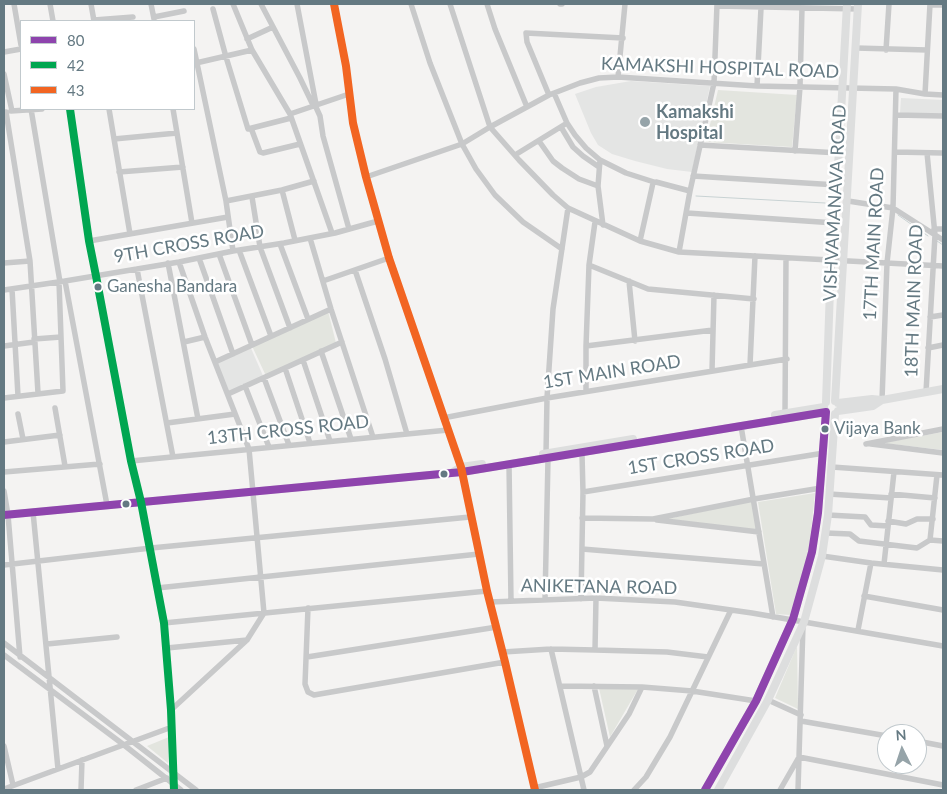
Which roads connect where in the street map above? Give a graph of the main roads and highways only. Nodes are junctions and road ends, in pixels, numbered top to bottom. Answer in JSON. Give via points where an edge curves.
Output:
{"nodes":[{"id":1,"x":846,"y":6,"type":"edge"},
{"id":2,"x":858,"y":6,"type":"edge"},
{"id":3,"x":943,"y":389,"type":"edge"},
{"id":4,"x":825,"y":407,"type":"junction"},
{"id":5,"x":837,"y":407,"type":"junction"},
{"id":6,"x":547,"y":456,"type":"junction"},
{"id":7,"x":461,"y":470,"type":"junction"},
{"id":8,"x":6,"y":515,"type":"edge"},
{"id":9,"x":705,"y":790,"type":"edge"},
{"id":10,"x":718,"y":790,"type":"edge"}],
"edges":[{"from":1,"to":4,"type":"main road","name":"VISHVAMANAVA ROAD"},
{"from":2,"to":5,"type":"main road","name":"VISHVAMANAVA ROAD"},
{"from":3,"to":5,"type":"main road"},
{"from":4,"to":5,"type":"main road","via":[[830,400]]},
{"from":4,"to":5,"type":"main road","via":[[831,415]]},
{"from":4,"to":6,"type":"main road"},
{"from":4,"to":6,"type":"main road","via":[[741,426],[582,454]]},
{"from":4,"to":9,"type":"main road","name":"VISHVAMANAVA ROAD","via":[[821,488],[812,552],[793,619],[756,701]]},
{"from":5,"to":10,"type":"main road","name":"VISHVAMANAVA ROAD","via":[[826,533],[804,622],[768,700]]},
{"from":6,"to":7,"type":"main road"},
{"from":6,"to":7,"type":"main road"},
{"from":7,"to":8,"type":"main road"}]}
